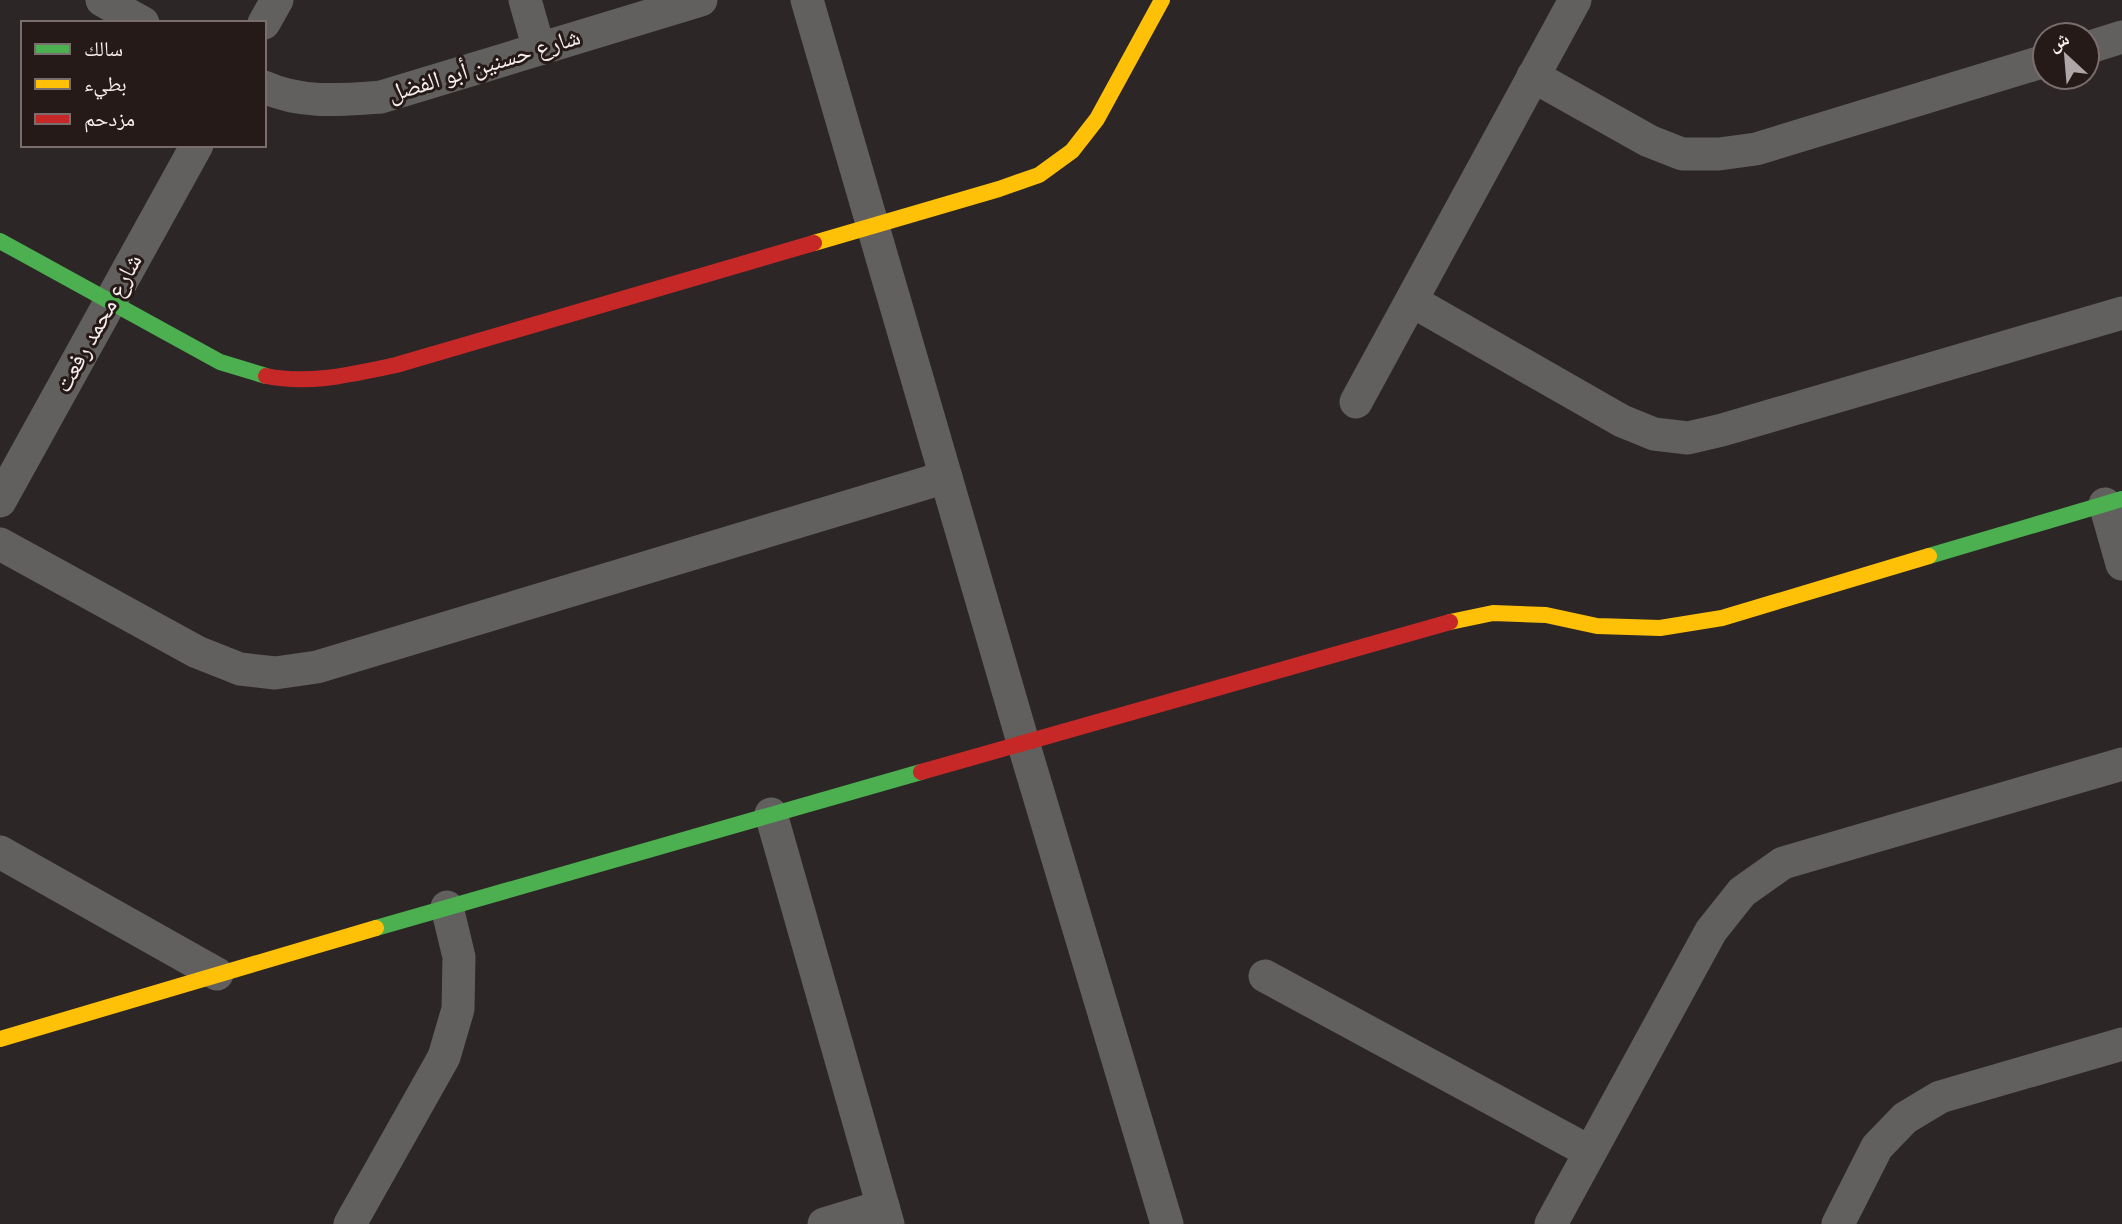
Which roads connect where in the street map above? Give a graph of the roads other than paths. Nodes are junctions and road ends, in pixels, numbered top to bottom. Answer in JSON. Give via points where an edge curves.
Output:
{"nodes":[{"id":1,"x":102,"y":0,"type":"edge"},
{"id":2,"x":277,"y":0,"type":"edge"},
{"id":3,"x":525,"y":0,"type":"edge"},
{"id":4,"x":701,"y":0,"type":"edge"},
{"id":5,"x":807,"y":0,"type":"edge"},
{"id":6,"x":1162,"y":0,"type":"edge"},
{"id":7,"x":1575,"y":0,"type":"edge"},
{"id":8,"x":139,"y":21,"type":"edge"},
{"id":9,"x":265,"y":21,"type":"edge"},
{"id":10,"x":2122,"y":37,"type":"edge"},
{"id":11,"x":2101,"y":44,"type":"edge"},
{"id":12,"x":539,"y":49,"type":"junction"},
{"id":13,"x":2031,"y":65,"type":"edge"},
{"id":14,"x":1534,"y":76,"type":"junction"},
{"id":15,"x":266,"y":88,"type":"edge"},
{"id":16,"x":196,"y":147,"type":"edge"},
{"id":17,"x":872,"y":226,"type":"junction"},
{"id":18,"x":0,"y":241,"type":"edge"},
{"id":19,"x":1412,"y":301,"type":"junction"},
{"id":20,"x":110,"y":302,"type":"junction"},
{"id":21,"x":2122,"y":313,"type":"edge"},
{"id":22,"x":1356,"y":402,"type":"dead end"},
{"id":23,"x":946,"y":477,"type":"junction"},
{"id":24,"x":0,"y":500,"type":"edge"},
{"id":25,"x":2113,"y":501,"type":"edge"},
{"id":26,"x":0,"y":544,"type":"edge"},
{"id":27,"x":2122,"y":564,"type":"edge"},
{"id":28,"x":1023,"y":742,"type":"junction"},
{"id":29,"x":2122,"y":764,"type":"edge"},
{"id":30,"x":771,"y":814,"type":"junction"},
{"id":31,"x":0,"y":852,"type":"edge"},
{"id":32,"x":447,"y":907,"type":"junction"},
{"id":33,"x":217,"y":974,"type":"junction"},
{"id":34,"x":1265,"y":976,"type":"dead end"},
{"id":35,"x":0,"y":1039,"type":"edge"},
{"id":36,"x":2122,"y":1044,"type":"edge"},
{"id":37,"x":1590,"y":1152,"type":"junction"},
{"id":38,"x":885,"y":1215,"type":"edge"},
{"id":39,"x":1169,"y":1223,"type":"edge"},
{"id":40,"x":350,"y":1224,"type":"edge"},
{"id":41,"x":824,"y":1224,"type":"edge"},
{"id":42,"x":1551,"y":1224,"type":"edge"},
{"id":43,"x":1838,"y":1224,"type":"edge"}],
"edges":[{"from":1,"to":8,"type":"street"},
{"from":2,"to":9,"type":"street"},
{"from":3,"to":12,"type":"street"},
{"from":4,"to":12,"type":"street","name":"شارع حسنين أبو الفضل"},
{"from":5,"to":17,"type":"street"},
{"from":6,"to":17,"type":"street","via":[[1097,119],[1072,151],[1039,175]]},
{"from":7,"to":14,"type":"street"},
{"from":10,"to":11,"type":"street"},
{"from":12,"to":15,"type":"street","name":"شارع حسنين أبو الفضل","via":[[381,97],[327,102]]},
{"from":13,"to":14,"type":"street","via":[[1756,149],[1719,154],[1682,154],[1649,141]]},
{"from":14,"to":19,"type":"street"},
{"from":16,"to":20,"type":"street","name":"شارع محمد رفعت"},
{"from":17,"to":20,"type":"street","via":[[396,365],[302,380],[258,374],[220,362]]},
{"from":17,"to":23,"type":"street"},
{"from":18,"to":20,"type":"street"},
{"from":19,"to":21,"type":"street","via":[[1622,421],[1654,435],[1688,438]]},
{"from":19,"to":22,"type":"street"},
{"from":20,"to":24,"type":"street","name":"شارع محمد رفعت"},
{"from":23,"to":26,"type":"street","via":[[317,667],[275,673],[240,669],[197,652]]},
{"from":23,"to":28,"type":"street"},
{"from":25,"to":27,"type":"street"},
{"from":25,"to":28,"type":"street","via":[[1722,618],[1660,628],[1597,626],[1546,615],[1493,613],[1442,623]]},
{"from":28,"to":30,"type":"street"},
{"from":28,"to":39,"type":"street"},
{"from":29,"to":37,"type":"street","via":[[1783,863],[1742,892],[1710,931]]},
{"from":30,"to":32,"type":"street"},
{"from":30,"to":38,"type":"street"},
{"from":31,"to":33,"type":"street"},
{"from":32,"to":33,"type":"street"},
{"from":32,"to":40,"type":"street","via":[[459,957],[458,1009],[444,1058]]},
{"from":33,"to":35,"type":"street"},
{"from":34,"to":37,"type":"street"},
{"from":36,"to":43,"type":"street","via":[[1940,1097],[1905,1118],[1877,1147]]},
{"from":37,"to":42,"type":"street"},
{"from":38,"to":41,"type":"street"}]}
